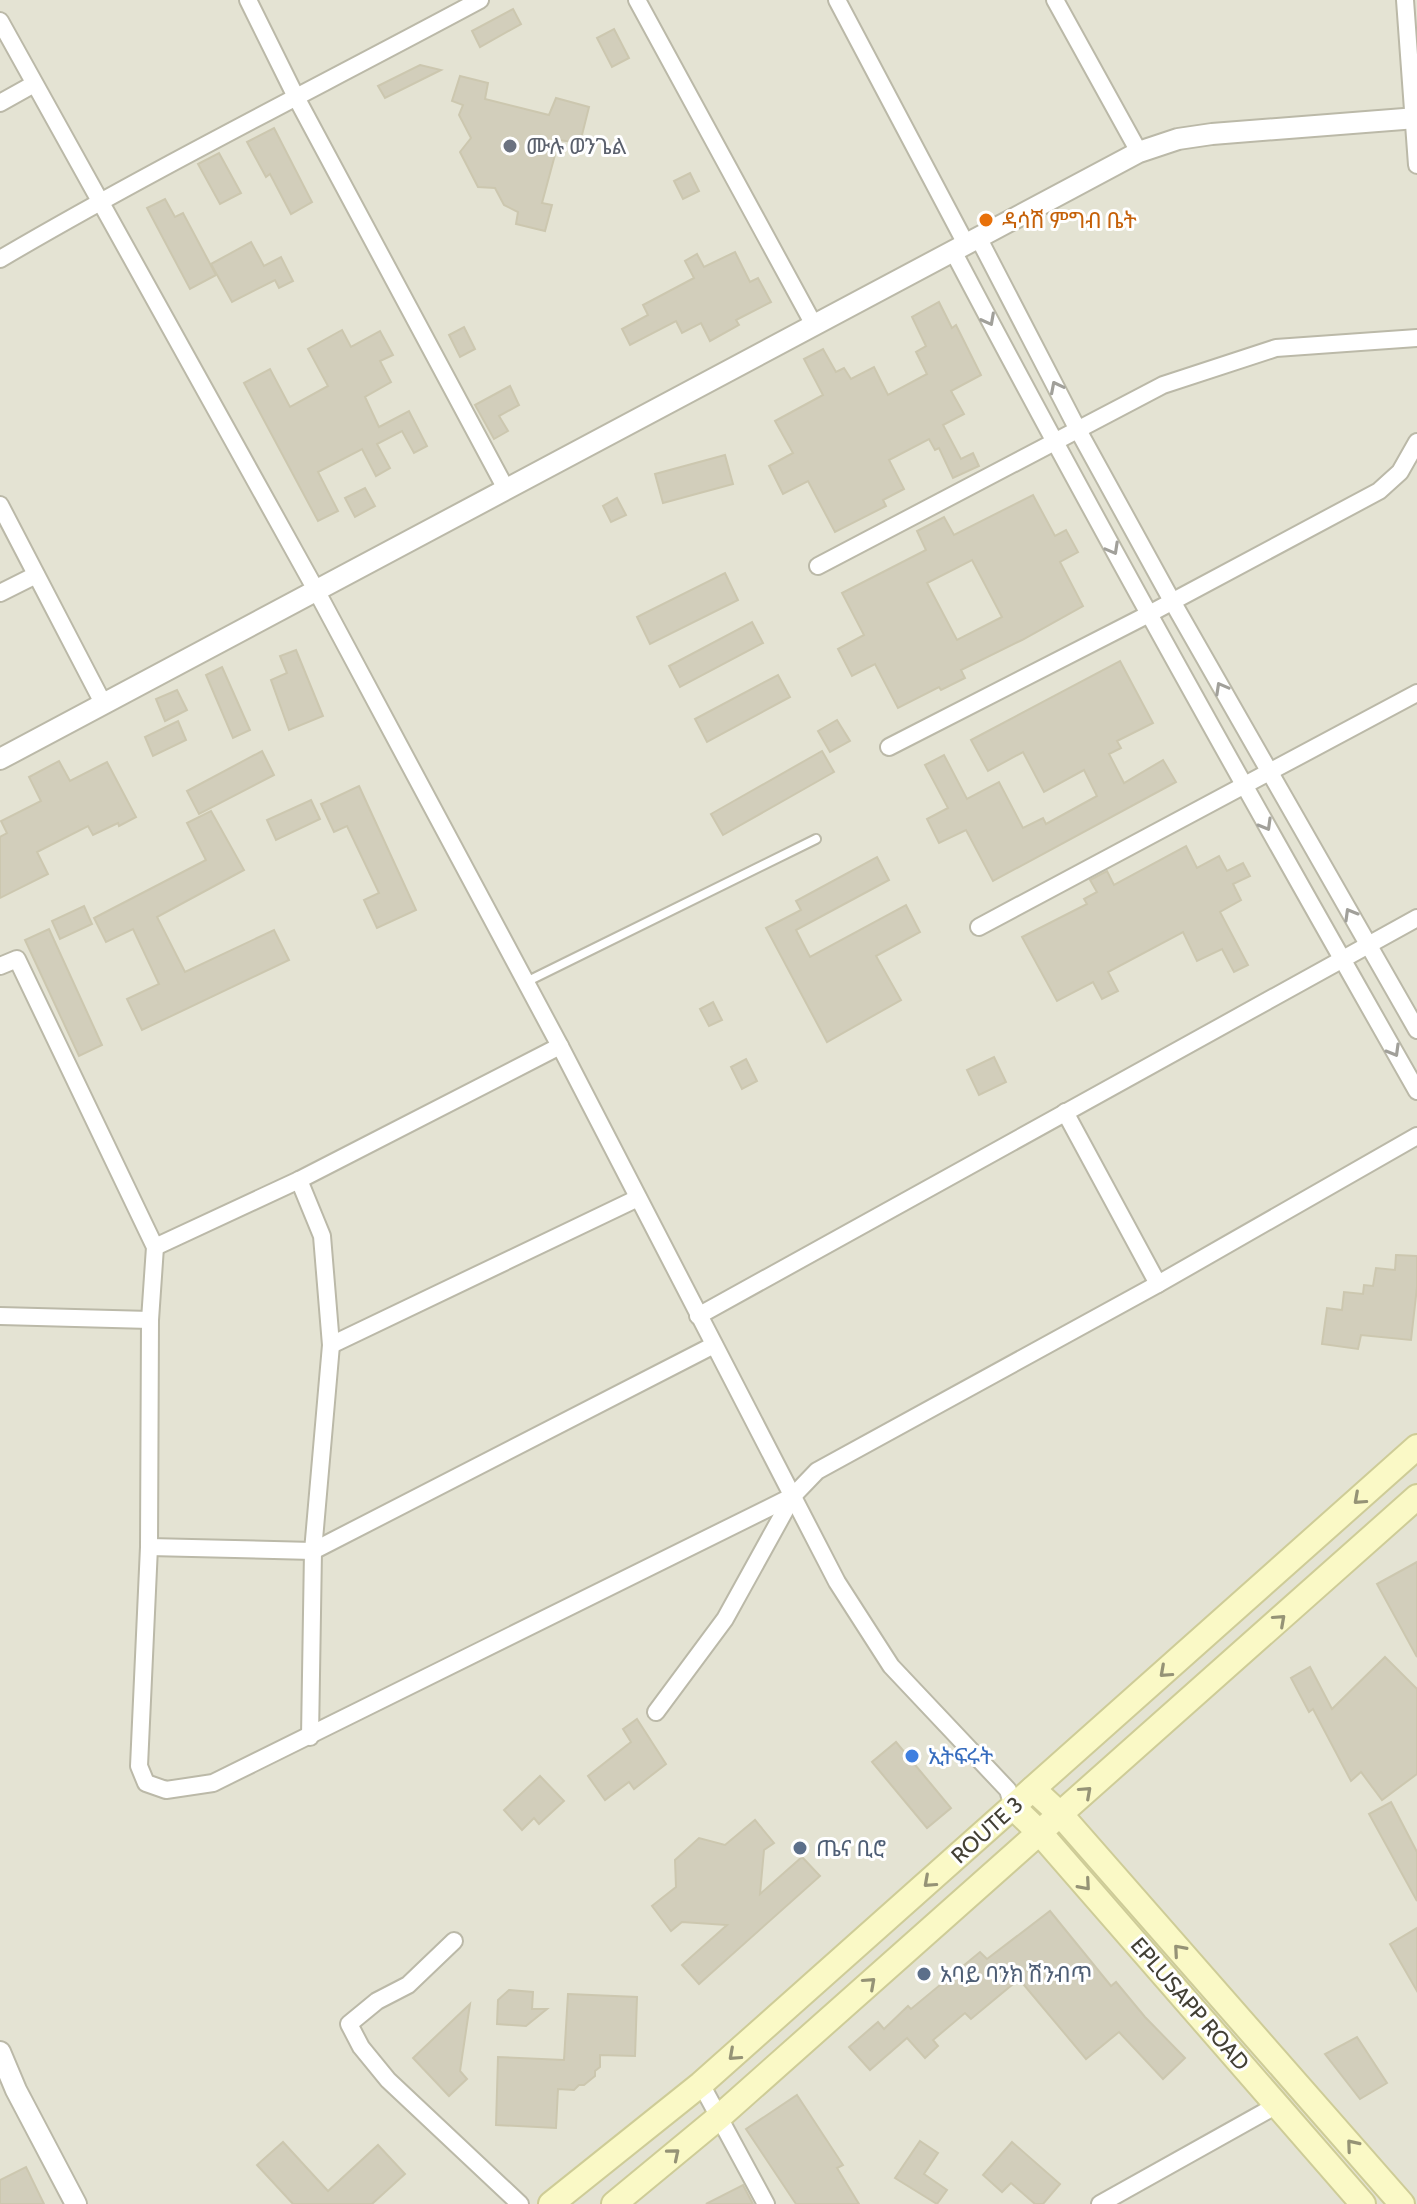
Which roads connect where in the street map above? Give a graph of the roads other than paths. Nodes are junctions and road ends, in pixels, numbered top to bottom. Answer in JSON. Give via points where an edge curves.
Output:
{"nodes":[{"id":1,"x":248,"y":0,"type":"edge"},
{"id":2,"x":480,"y":0,"type":"edge"},
{"id":3,"x":637,"y":0,"type":"edge"},
{"id":4,"x":837,"y":0,"type":"edge"},
{"id":5,"x":1055,"y":0,"type":"edge"},
{"id":6,"x":1405,"y":0,"type":"edge"},
{"id":7,"x":0,"y":21,"type":"edge"},
{"id":8,"x":34,"y":84,"type":"junction"},
{"id":9,"x":297,"y":99,"type":"junction"},
{"id":10,"x":0,"y":103,"type":"edge"},
{"id":11,"x":1416,"y":118,"type":"edge"},
{"id":12,"x":1139,"y":152,"type":"junction"},
{"id":13,"x":1417,"y":165,"type":"edge"},
{"id":14,"x":98,"y":201,"type":"junction"},
{"id":15,"x":966,"y":244,"type":"junction"},
{"id":16,"x":0,"y":259,"type":"edge"},
{"id":17,"x":814,"y":325,"type":"junction"},
{"id":18,"x":1417,"y":338,"type":"edge"},
{"id":19,"x":1078,"y":430,"type":"junction"},
{"id":20,"x":1417,"y":442,"type":"edge"},
{"id":21,"x":1054,"y":443,"type":"junction"},
{"id":22,"x":506,"y":489,"type":"junction"},
{"id":23,"x":0,"y":505,"type":"edge"},
{"id":24,"x":818,"y":566,"type":"dead end"},
{"id":25,"x":36,"y":575,"type":"junction"},
{"id":26,"x":316,"y":590,"type":"junction"},
{"id":27,"x":0,"y":593,"type":"edge"},
{"id":28,"x":1172,"y":601,"type":"junction"},
{"id":29,"x":1149,"y":614,"type":"junction"},
{"id":30,"x":1417,"y":693,"type":"edge"},
{"id":31,"x":103,"y":703,"type":"junction"},
{"id":32,"x":889,"y":747,"type":"dead end"},
{"id":33,"x":0,"y":759,"type":"edge"},
{"id":34,"x":1269,"y":774,"type":"junction"},
{"id":35,"x":1244,"y":786,"type":"junction"},
{"id":36,"x":816,"y":839,"type":"dead end"},
{"id":37,"x":1417,"y":918,"type":"edge"},
{"id":38,"x":979,"y":927,"type":"dead end"},
{"id":39,"x":1368,"y":944,"type":"junction"},
{"id":40,"x":1342,"y":959,"type":"junction"},
{"id":41,"x":0,"y":966,"type":"edge"},
{"id":42,"x":526,"y":982,"type":"junction"},
{"id":43,"x":1417,"y":1030,"type":"edge"},
{"id":44,"x":560,"y":1046,"type":"junction"},
{"id":45,"x":1417,"y":1091,"type":"edge"},
{"id":46,"x":1065,"y":1112,"type":"junction"},
{"id":47,"x":1417,"y":1136,"type":"edge"},
{"id":48,"x":299,"y":1180,"type":"junction"},
{"id":49,"x":638,"y":1198,"type":"junction"},
{"id":50,"x":155,"y":1247,"type":"junction"},
{"id":51,"x":1158,"y":1284,"type":"junction"},
{"id":52,"x":0,"y":1316,"type":"edge"},
{"id":53,"x":698,"y":1316,"type":"junction"},
{"id":54,"x":150,"y":1320,"type":"junction"},
{"id":55,"x":331,"y":1345,"type":"junction"},
{"id":56,"x":714,"y":1345,"type":"junction"},
{"id":57,"x":1417,"y":1447,"type":"edge"},
{"id":58,"x":793,"y":1496,"type":"junction"},
{"id":59,"x":1417,"y":1497,"type":"edge"},
{"id":60,"x":149,"y":1547,"type":"junction"},
{"id":61,"x":313,"y":1551,"type":"junction"},
{"id":62,"x":656,"y":1712,"type":"dead end"},
{"id":63,"x":310,"y":1737,"type":"junction"},
{"id":64,"x":1033,"y":1789,"type":"junction"},
{"id":65,"x":1010,"y":1798,"type":"junction"},
{"id":66,"x":1061,"y":1815,"type":"junction"},
{"id":67,"x":1040,"y":1833,"type":"junction"},
{"id":68,"x":454,"y":1941,"type":"dead end"},
{"id":69,"x":0,"y":2052,"type":"edge"},
{"id":70,"x":1283,"y":2066,"type":"junction"},
{"id":71,"x":701,"y":2084,"type":"junction"},
{"id":72,"x":1260,"y":2084,"type":"junction"},
{"id":73,"x":1277,"y":2105,"type":"junction"},
{"id":74,"x":718,"y":2118,"type":"junction"},
{"id":75,"x":76,"y":2204,"type":"edge"},
{"id":76,"x":520,"y":2204,"type":"edge"},
{"id":77,"x":551,"y":2204,"type":"edge"},
{"id":78,"x":614,"y":2204,"type":"edge"},
{"id":79,"x":766,"y":2204,"type":"edge"},
{"id":80,"x":1100,"y":2204,"type":"edge"},
{"id":81,"x":1363,"y":2204,"type":"edge"},
{"id":82,"x":1402,"y":2204,"type":"edge"}],
"edges":[{"from":1,"to":9,"type":"street"},
{"from":2,"to":9,"type":"street"},
{"from":3,"to":17,"type":"street"},
{"from":4,"to":15,"type":"street"},
{"from":5,"to":12,"type":"street"},
{"from":6,"to":11,"type":"street"},
{"from":7,"to":8,"type":"street"},
{"from":8,"to":10,"type":"street"},
{"from":8,"to":14,"type":"street"},
{"from":9,"to":14,"type":"street"},
{"from":9,"to":22,"type":"street"},
{"from":11,"to":12,"type":"street","via":[[1212,134]]},
{"from":11,"to":13,"type":"street"},
{"from":12,"to":15,"type":"street"},
{"from":14,"to":16,"type":"street"},
{"from":14,"to":26,"type":"street"},
{"from":15,"to":17,"type":"street"},
{"from":19,"to":15,"type":"street","one_way":true},
{"from":15,"to":21,"type":"street","one_way":true},
{"from":17,"to":22,"type":"street"},
{"from":18,"to":19,"type":"street","via":[[1276,348],[1163,385]]},
{"from":19,"to":21,"type":"street"},
{"from":19,"to":28,"type":"street"},
{"from":20,"to":28,"type":"street","via":[[1400,472],[1379,491]]},
{"from":21,"to":24,"type":"street"},
{"from":21,"to":29,"type":"street","one_way":true},
{"from":22,"to":26,"type":"street"},
{"from":23,"to":25,"type":"street"},
{"from":25,"to":27,"type":"street"},
{"from":25,"to":31,"type":"street"},
{"from":26,"to":31,"type":"street"},
{"from":26,"to":42,"type":"street"},
{"from":28,"to":29,"type":"street"},
{"from":34,"to":28,"type":"street","one_way":true},
{"from":29,"to":32,"type":"street"},
{"from":29,"to":35,"type":"street"},
{"from":30,"to":34,"type":"street"},
{"from":31,"to":33,"type":"street"},
{"from":34,"to":35,"type":"street"},
{"from":39,"to":34,"type":"street","one_way":true},
{"from":35,"to":38,"type":"street"},
{"from":35,"to":40,"type":"street","one_way":true},
{"from":36,"to":42,"type":"lane"},
{"from":37,"to":39,"type":"street"},
{"from":39,"to":40,"type":"street"},
{"from":39,"to":43,"type":"street"},
{"from":40,"to":45,"type":"street","one_way":true},
{"from":40,"to":46,"type":"street"},
{"from":41,"to":50,"type":"street","via":[[17,959]]},
{"from":42,"to":44,"type":"street"},
{"from":44,"to":48,"type":"street"},
{"from":44,"to":49,"type":"street"},
{"from":46,"to":51,"type":"street"},
{"from":46,"to":53,"type":"street"},
{"from":47,"to":51,"type":"street"},
{"from":48,"to":50,"type":"street"},
{"from":48,"to":55,"type":"street","via":[[322,1236]]},
{"from":49,"to":53,"type":"street"},
{"from":49,"to":55,"type":"street"},
{"from":50,"to":54,"type":"street"},
{"from":51,"to":58,"type":"street","via":[[817,1471]]},
{"from":52,"to":54,"type":"street"},
{"from":53,"to":56,"type":"street"},
{"from":54,"to":60,"type":"street"},
{"from":55,"to":61,"type":"street"},
{"from":56,"to":58,"type":"street"},
{"from":56,"to":61,"type":"street"},
{"from":57,"to":64,"type":"main road","name":"ROUTE 3","one_way":true},
{"from":58,"to":62,"type":"street","via":[[725,1619]]},
{"from":58,"to":63,"type":"street"},
{"from":58,"to":65,"type":"street","via":[[837,1582],[891,1666]]},
{"from":66,"to":59,"type":"main road","one_way":true},
{"from":60,"to":61,"type":"street"},
{"from":60,"to":63,"type":"street","via":[[139,1766],[146,1783],[166,1790],[213,1783]]},
{"from":61,"to":63,"type":"street"},
{"from":64,"to":65,"type":"main road","name":"ROUTE 3"},
{"from":64,"to":66,"type":"main road"},
{"from":65,"to":67,"type":"main road","name":"EPLUSAPP ROAD"},
{"from":65,"to":71,"type":"main road","name":"ROUTE 3","one_way":true},
{"from":66,"to":67,"type":"main road"},
{"from":70,"to":66,"type":"main road","one_way":true},
{"from":67,"to":72,"type":"main road","name":"EPLUSAPP ROAD","one_way":true},
{"from":74,"to":67,"type":"main road","one_way":true},
{"from":68,"to":76,"type":"street","via":[[408,1985],[349,2024],[388,2080]]},
{"from":69,"to":75,"type":"street"},
{"from":70,"to":72,"type":"main road"},
{"from":82,"to":70,"type":"main road","one_way":true},
{"from":71,"to":74,"type":"street"},
{"from":71,"to":77,"type":"main road","name":"ROUTE 3"},
{"from":72,"to":73,"type":"main road","name":"EPLUSAPP ROAD"},
{"from":73,"to":80,"type":"street"},
{"from":73,"to":81,"type":"main road","name":"EPLUSAPP ROAD"},
{"from":78,"to":74,"type":"main road","one_way":true},
{"from":74,"to":79,"type":"street"}]}
